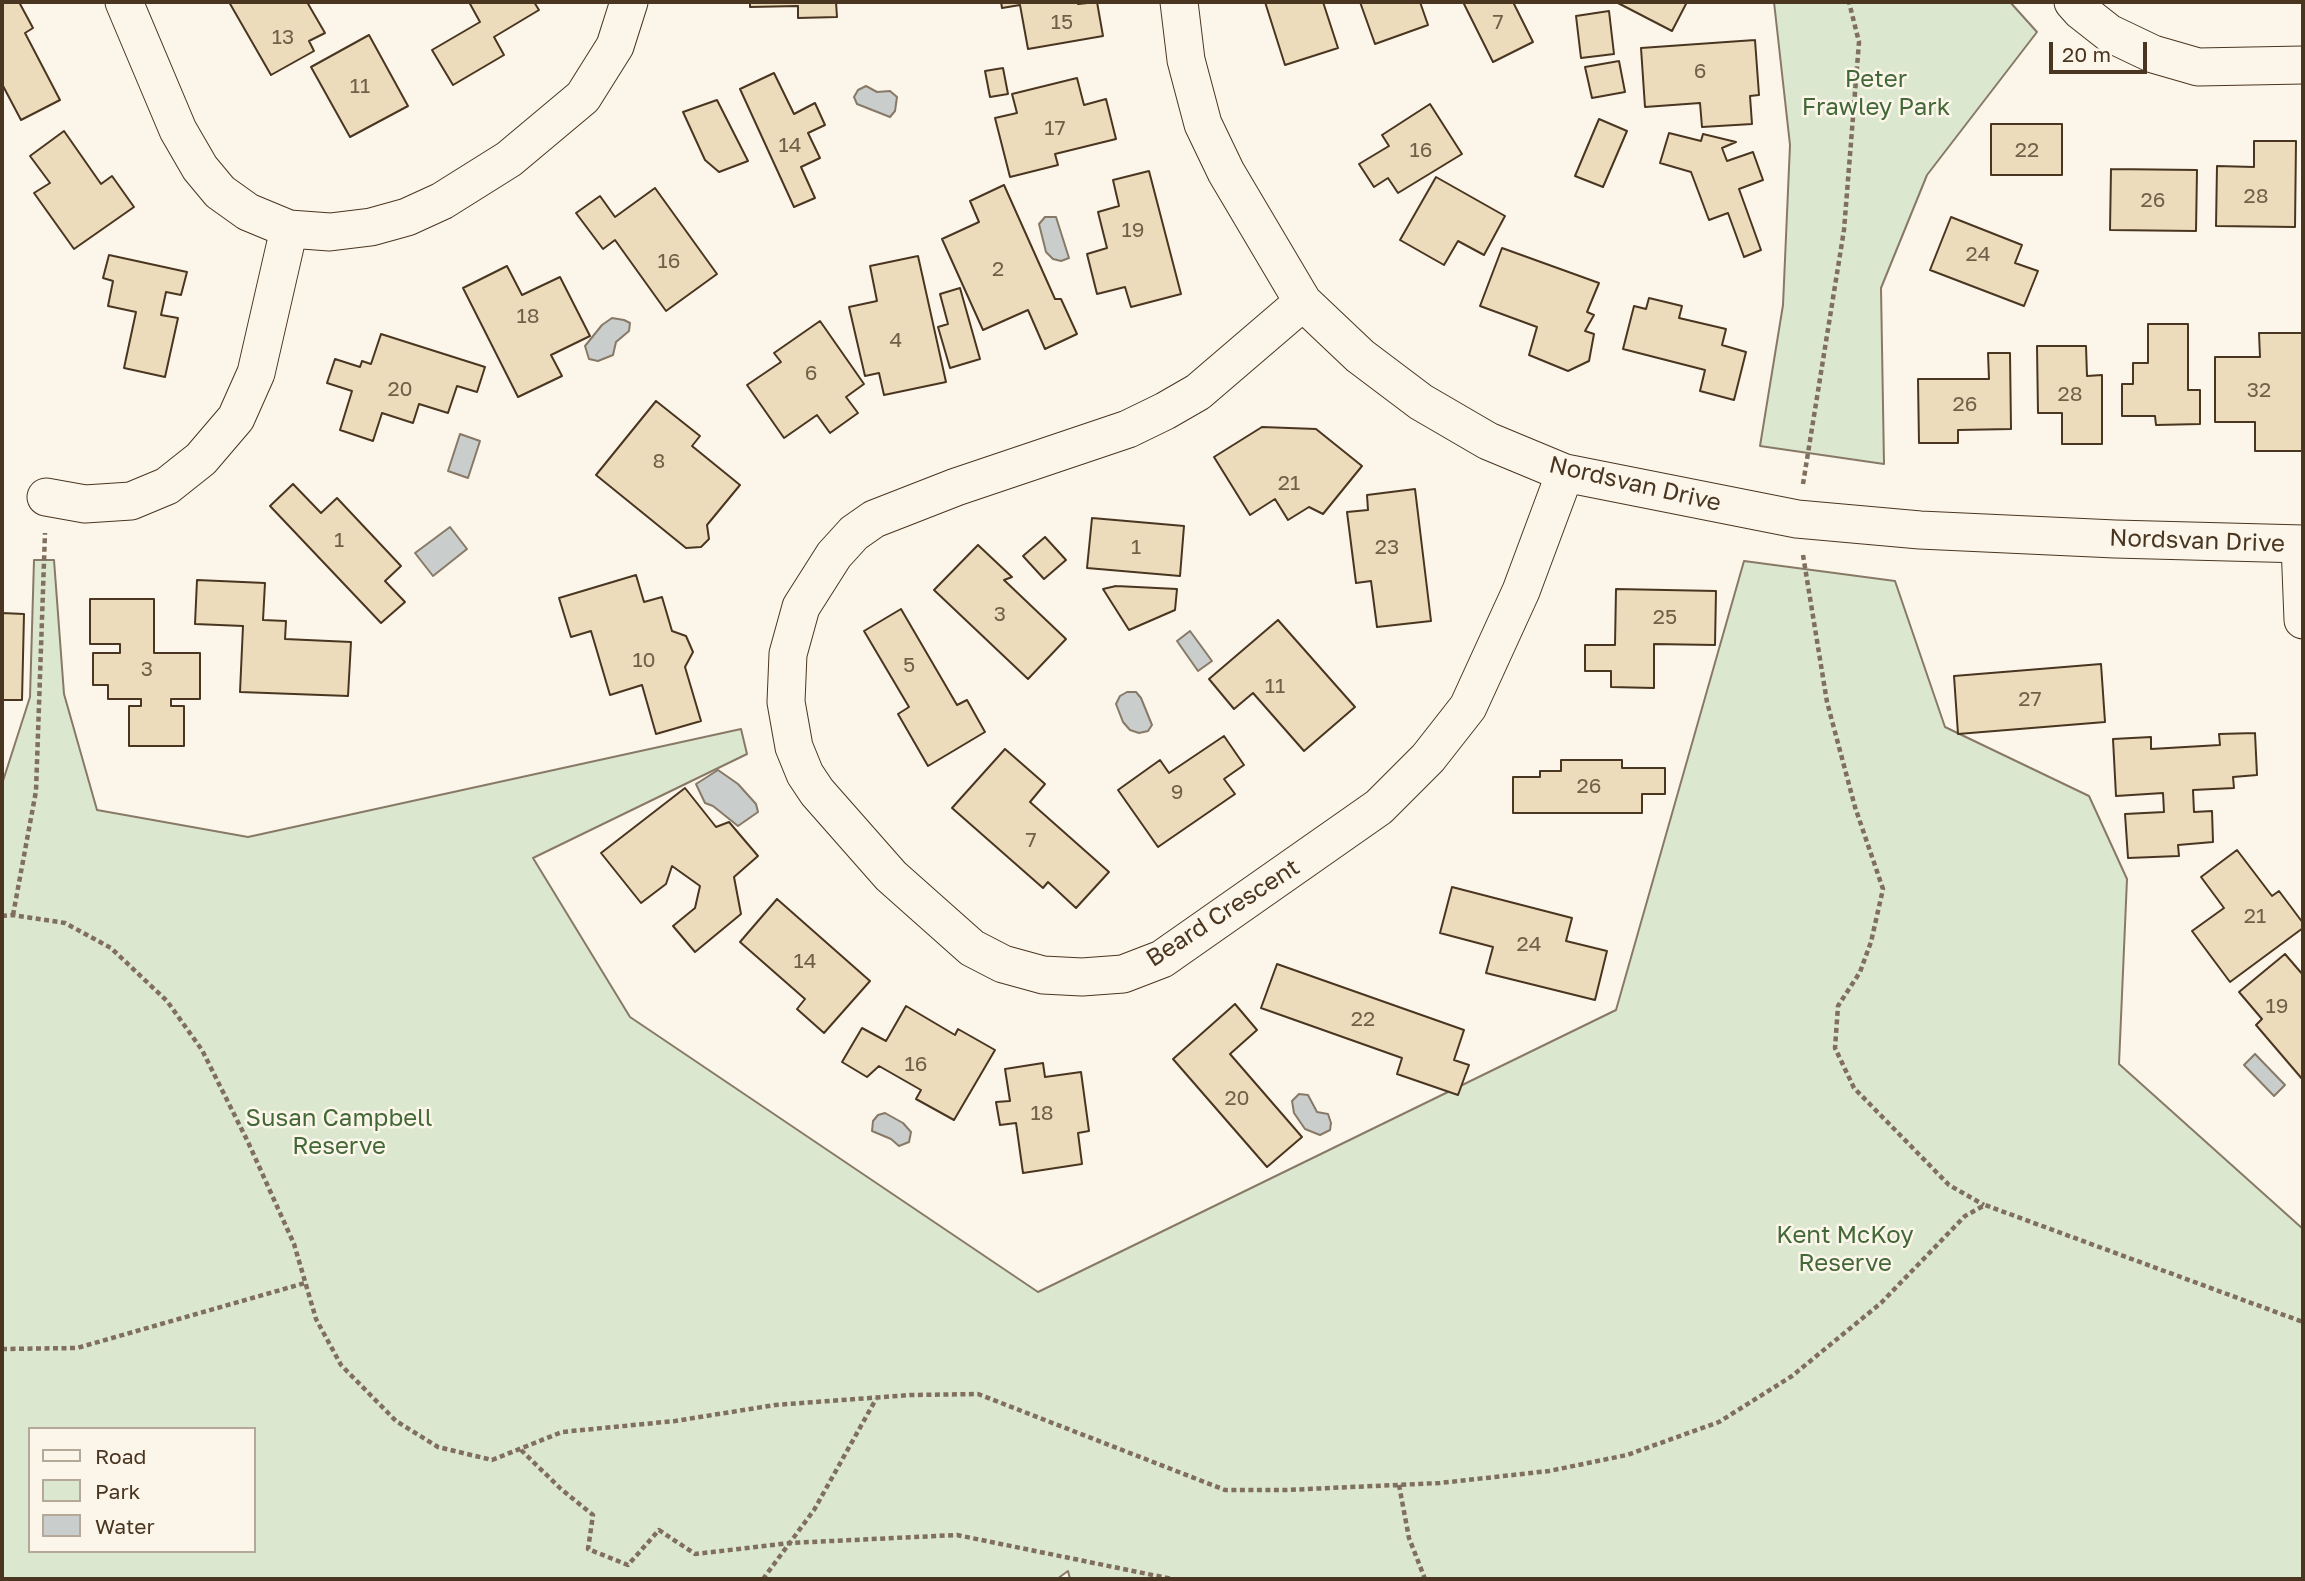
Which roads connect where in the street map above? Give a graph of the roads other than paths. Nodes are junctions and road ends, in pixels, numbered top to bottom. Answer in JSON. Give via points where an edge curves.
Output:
{"nodes":[{"id":1,"x":124,"y":2,"type":"edge"},
{"id":2,"x":629,"y":2,"type":"edge"},
{"id":3,"x":1179,"y":2,"type":"edge"},
{"id":4,"x":2073,"y":2,"type":"edge"},
{"id":5,"x":2303,"y":65,"type":"edge"},
{"id":6,"x":289,"y":229,"type":"junction"},
{"id":7,"x":1303,"y":302,"type":"junction"},
{"id":8,"x":1566,"y":473,"type":"junction"},
{"id":9,"x":46,"y":497,"type":"road end"},
{"id":10,"x":2302,"y":544,"type":"edge"},
{"id":11,"x":2303,"y":621,"type":"edge"}],
"edges":[{"from":1,"to":6,"type":"street","via":[[178,130],[200,168],[220,192],[248,212]]},
{"from":2,"to":6,"type":"street","via":[[615,46],[583,97],[509,159],[407,217],[330,232]]},
{"from":3,"to":7,"type":"street","name":"Nordsvan Drive","via":[[1186,60],[1203,124]]},
{"from":4,"to":5,"type":"street","via":[[2109,33],[2153,54],[2198,67]]},
{"from":6,"to":9,"type":"street","via":[[256,373],[236,418],[201,459],[167,486],[131,501],[85,504]]},
{"from":7,"to":8,"type":"street","name":"Nordsvan Drive","via":[[1360,356],[1421,402],[1489,441]]},
{"from":7,"to":8,"type":"street","name":"Beard Crescent","via":[[1198,392],[1166,411],[1117,433],[874,519],[834,555],[801,607],[788,654],[786,702],[794,747],[805,774],[891,876],[972,948],[1003,964],[1043,975],[1123,974],[1162,959],[1379,807],[1428,758],[1468,707],[1521,591]]},
{"from":8,"to":10,"type":"street","name":"Nordsvan Drive","via":[[1797,519],[1934,531]]},
{"from":10,"to":11,"type":"street"}]}
